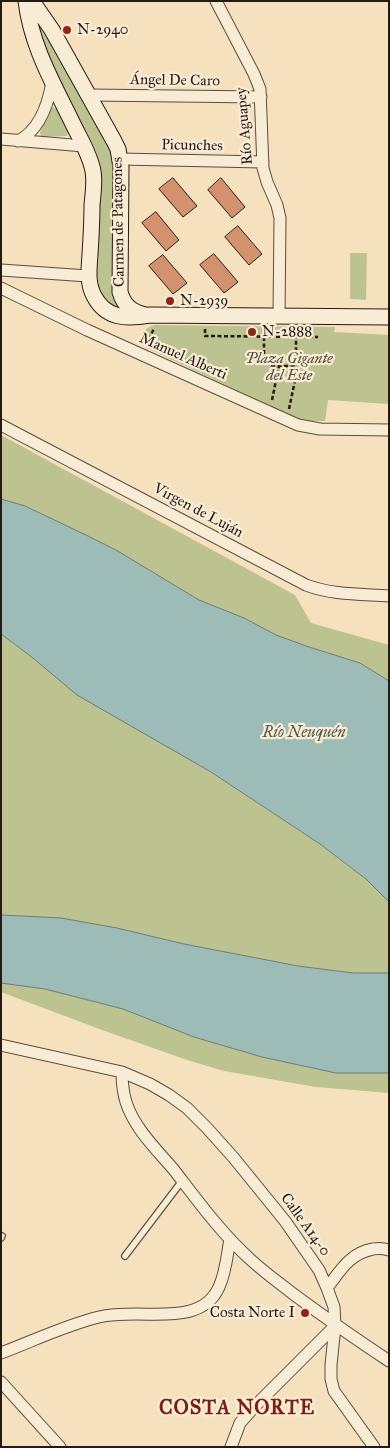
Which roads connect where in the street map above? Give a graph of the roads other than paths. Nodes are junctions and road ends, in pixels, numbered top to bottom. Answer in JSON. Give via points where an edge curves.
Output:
{"nodes":[{"id":1,"x":26,"y":1,"type":"edge"},
{"id":2,"x":32,"y":1,"type":"edge"},
{"id":3,"x":216,"y":1,"type":"edge"},
{"id":4,"x":52,"y":82,"type":"junction"},
{"id":5,"x":89,"y":95,"type":"junction"},
{"id":6,"x":261,"y":97,"type":"junction"},
{"id":7,"x":1,"y":139,"type":"edge"},
{"id":8,"x":17,"y":141,"type":"junction"},
{"id":9,"x":84,"y":146,"type":"junction"},
{"id":10,"x":120,"y":160,"type":"junction"},
{"id":11,"x":263,"y":162,"type":"junction"},
{"id":12,"x":1,"y":270,"type":"edge"},
{"id":13,"x":88,"y":276,"type":"junction"},
{"id":14,"x":1,"y":288,"type":"edge"},
{"id":15,"x":279,"y":316,"type":"junction"},
{"id":16,"x":389,"y":317,"type":"edge"},
{"id":17,"x":152,"y":322,"type":"junction"},
{"id":18,"x":1,"y":424,"type":"edge"},
{"id":19,"x":389,"y":430,"type":"edge"},
{"id":20,"x":389,"y":596,"type":"edge"},
{"id":21,"x":1,"y":1045,"type":"edge"},
{"id":22,"x":122,"y":1072,"type":"junction"},
{"id":23,"x":182,"y":1181,"type":"junction"},
{"id":24,"x":230,"y":1239,"type":"junction"},
{"id":25,"x":388,"y":1247,"type":"edge"},
{"id":26,"x":125,"y":1256,"type":"dead end"},
{"id":27,"x":328,"y":1288,"type":"junction"},
{"id":28,"x":335,"y":1326,"type":"junction"},
{"id":29,"x":1,"y":1353,"type":"edge"},
{"id":30,"x":389,"y":1361,"type":"edge"},
{"id":31,"x":1,"y":1382,"type":"edge"},
{"id":32,"x":60,"y":1447,"type":"edge"},
{"id":33,"x":231,"y":1447,"type":"edge"},
{"id":34,"x":374,"y":1447,"type":"edge"}],
"edges":[{"from":1,"to":4,"type":"main road","name":"Carmen de Patagones","via":[[30,26]]},
{"from":2,"to":5,"type":"main road","name":"Carmen de Patagones"},
{"from":3,"to":6,"type":"street","name":"Río Aguapey","via":[[254,74]]},
{"from":4,"to":8,"type":"street","via":[[36,127]]},
{"from":4,"to":9,"type":"main road","name":"Carmen de Patagones"},
{"from":5,"to":6,"type":"street","name":"Ángel De Caro"},
{"from":5,"to":10,"type":"main road","name":"Carmen de Patagones","via":[[114,141]]},
{"from":6,"to":11,"type":"street","name":"Río Aguapey"},
{"from":7,"to":8,"type":"street"},
{"from":8,"to":9,"type":"street"},
{"from":9,"to":13,"type":"main road","name":"Carmen de Patagones","via":[[94,180]]},
{"from":10,"to":11,"type":"street","name":"Picunches"},
{"from":10,"to":17,"type":"main road","name":"Carmen de Patagones","via":[[120,292],[131,310]]},
{"from":11,"to":15,"type":"street","name":"Río Aguapey","via":[[264,175],[280,218]]},
{"from":12,"to":13,"type":"street"},
{"from":13,"to":17,"type":"main road","name":"Carmen de Patagones","via":[[94,297],[103,308],[123,317]]},
{"from":14,"to":19,"type":"street","name":"Manuel Alberti","via":[[298,425],[320,429]]},
{"from":15,"to":16,"type":"main road"},
{"from":15,"to":17,"type":"main road"},
{"from":18,"to":20,"type":"street","name":"Virgen de Luján","via":[[306,585],[338,593]]},
{"from":21,"to":22,"type":"street","name":"Calle A14-0"},
{"from":22,"to":23,"type":"street","via":[[122,1086],[132,1116]]},
{"from":22,"to":27,"type":"street","name":"Calle A14-0","via":[[169,1095],[207,1128],[285,1221]]},
{"from":23,"to":24,"type":"street"},
{"from":23,"to":26,"type":"lane"},
{"from":24,"to":28,"type":"street","via":[[257,1265]]},
{"from":24,"to":29,"type":"street","via":[[219,1289],[210,1301],[197,1309],[162,1316],[120,1314],[100,1317]]},
{"from":25,"to":27,"type":"street","via":[[354,1255]]},
{"from":27,"to":28,"type":"street","name":"Calle A14-0"},
{"from":28,"to":30,"type":"street"},
{"from":28,"to":33,"type":"street","via":[[256,1404],[240,1423]]},
{"from":28,"to":34,"type":"street","name":"Calle A14-0","via":[[330,1379],[334,1391]]},
{"from":31,"to":32,"type":"street"}]}
